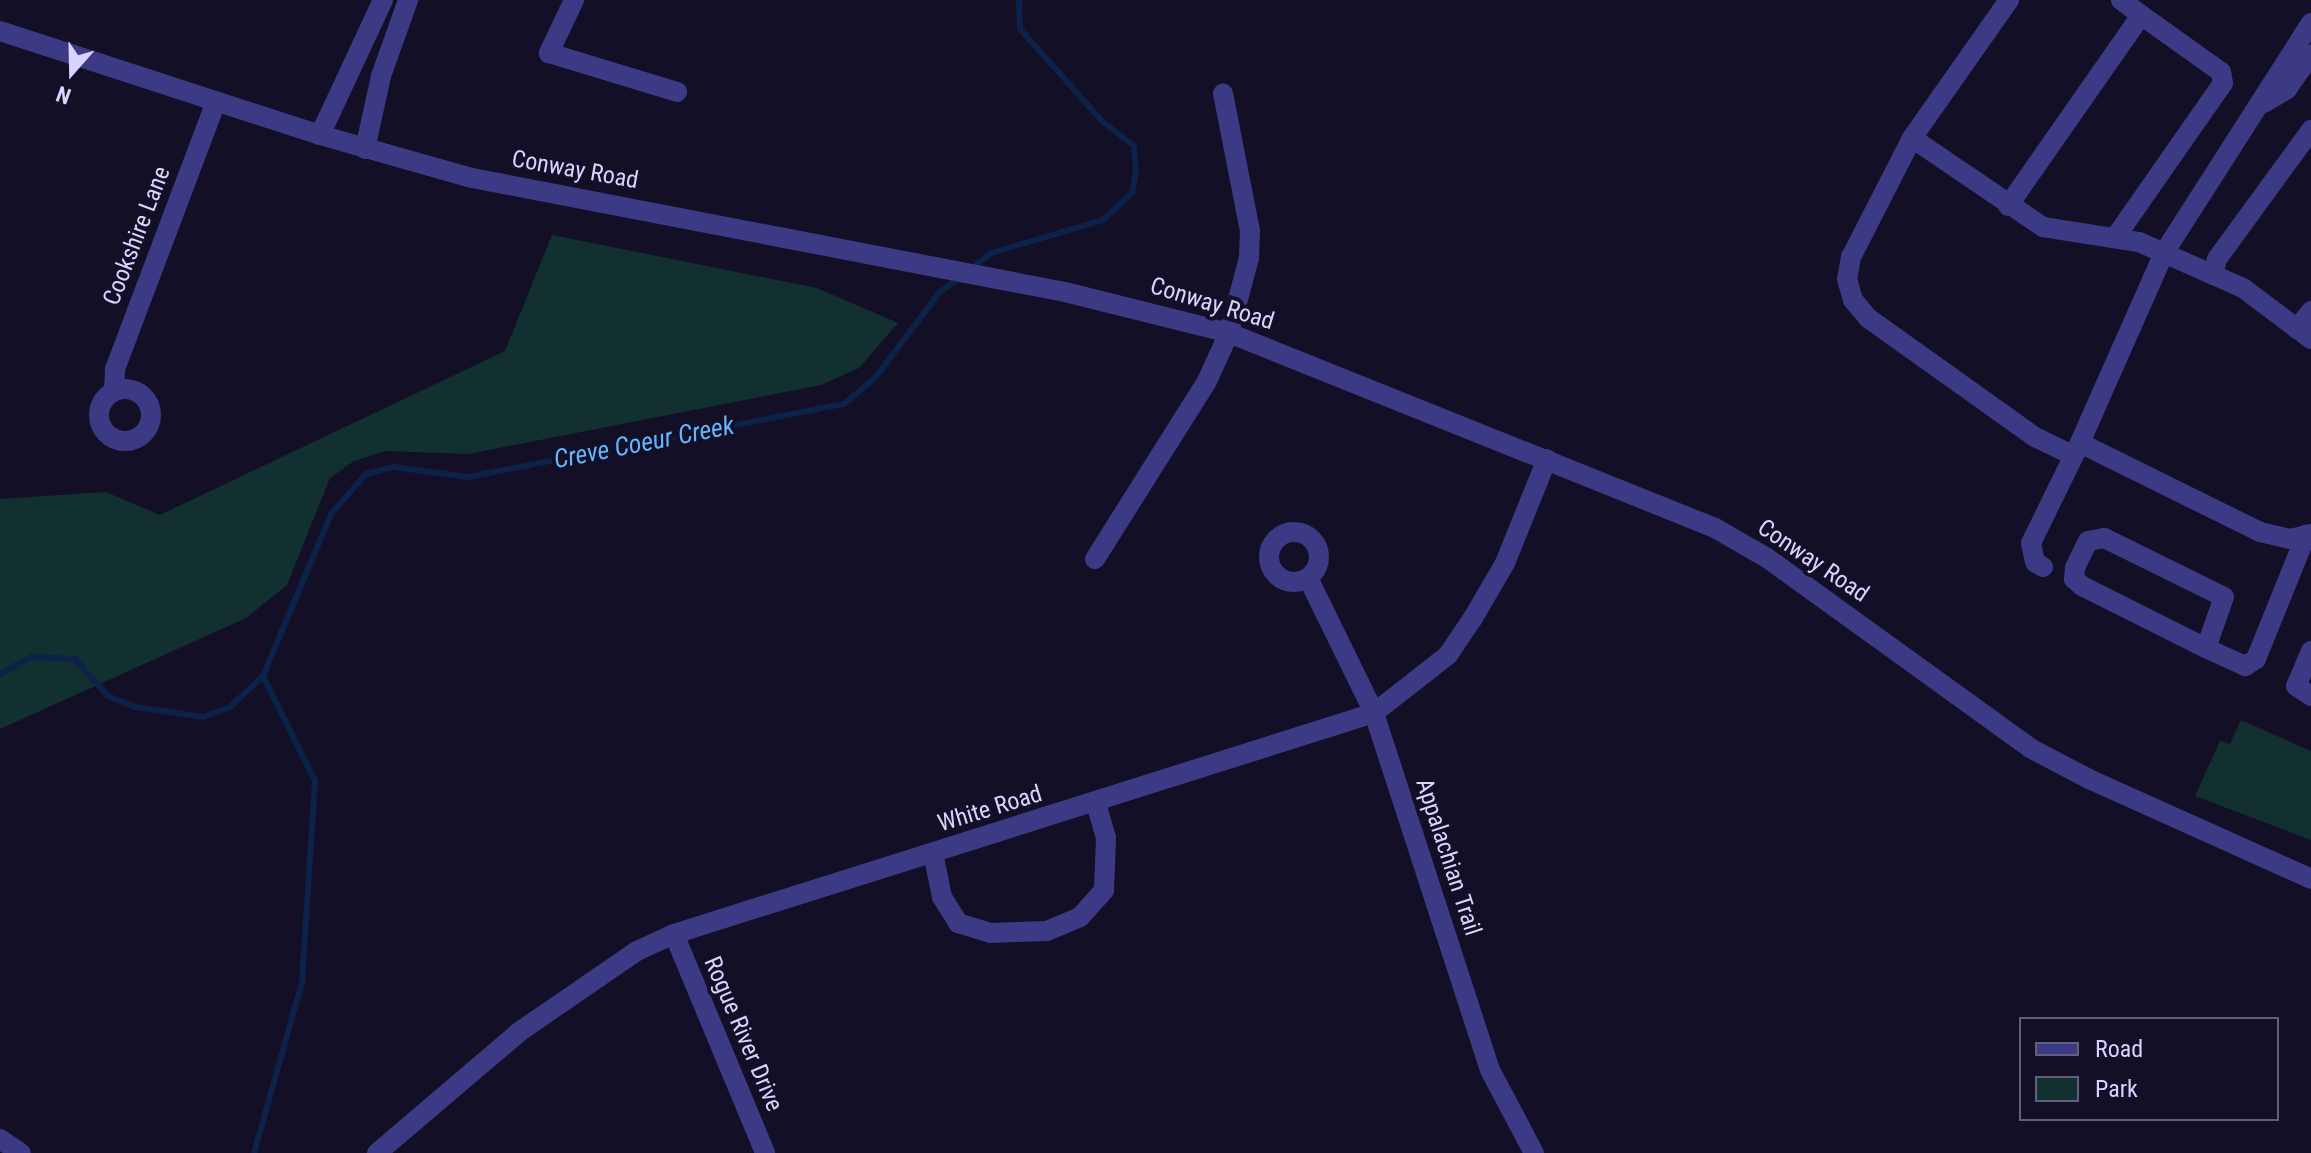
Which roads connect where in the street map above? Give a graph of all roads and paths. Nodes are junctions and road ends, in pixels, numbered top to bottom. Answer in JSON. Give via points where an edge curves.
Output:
{"nodes":[{"id":1,"x":383,"y":0,"type":"edge"},
{"id":2,"x":408,"y":0,"type":"edge"},
{"id":3,"x":574,"y":0,"type":"edge"},
{"id":4,"x":2009,"y":0,"type":"edge"},
{"id":5,"x":2121,"y":0,"type":"edge"},
{"id":6,"x":2141,"y":15,"type":"junction"},
{"id":7,"x":2311,"y":23,"type":"edge"},
{"id":8,"x":0,"y":31,"type":"edge"},
{"id":9,"x":2311,"y":55,"type":"edge"},
{"id":10,"x":677,"y":92,"type":"dead end"},
{"id":11,"x":1223,"y":94,"type":"dead end"},
{"id":12,"x":216,"y":102,"type":"junction"},
{"id":13,"x":2264,"y":103,"type":"junction"},
{"id":14,"x":2311,"y":130,"type":"edge"},
{"id":15,"x":320,"y":135,"type":"junction"},
{"id":16,"x":1912,"y":138,"type":"junction"},
{"id":17,"x":365,"y":149,"type":"junction"},
{"id":18,"x":2008,"y":206,"type":"junction"},
{"id":19,"x":2117,"y":235,"type":"junction"},
{"id":20,"x":2164,"y":253,"type":"junction"},
{"id":21,"x":2213,"y":275,"type":"junction"},
{"id":22,"x":2311,"y":311,"type":"edge"},
{"id":23,"x":1229,"y":333,"type":"junction"},
{"id":24,"x":2304,"y":334,"type":"edge"},
{"id":25,"x":114,"y":391,"type":"dead end"},
{"id":26,"x":2077,"y":450,"type":"junction"},
{"id":27,"x":1547,"y":459,"type":"junction"},
{"id":28,"x":2309,"y":534,"type":"edge"},
{"id":29,"x":1095,"y":559,"type":"dead end"},
{"id":30,"x":2043,"y":567,"type":"dead end"},
{"id":31,"x":1308,"y":578,"type":"dead end"},
{"id":32,"x":2206,"y":648,"type":"junction"},
{"id":33,"x":2311,"y":651,"type":"edge"},
{"id":34,"x":2311,"y":696,"type":"edge"},
{"id":35,"x":1374,"y":713,"type":"junction"},
{"id":36,"x":1096,"y":803,"type":"junction"},
{"id":37,"x":933,"y":853,"type":"junction"},
{"id":38,"x":2311,"y":879,"type":"edge"},
{"id":39,"x":674,"y":934,"type":"junction"},
{"id":40,"x":0,"y":1139,"type":"edge"},
{"id":41,"x":21,"y":1153,"type":"edge"},
{"id":42,"x":377,"y":1153,"type":"edge"},
{"id":43,"x":765,"y":1153,"type":"edge"},
{"id":44,"x":1534,"y":1153,"type":"edge"}],
"edges":[{"from":1,"to":15,"type":"street"},
{"from":2,"to":17,"type":"street","via":[[381,76]]},
{"from":3,"to":10,"type":"street","via":[[549,53]]},
{"from":4,"to":16,"type":"street"},
{"from":5,"to":6,"type":"street"},
{"from":6,"to":18,"type":"street"},
{"from":6,"to":19,"type":"street","via":[[2221,72],[2223,83]]},
{"from":7,"to":13,"type":"street","via":[[2271,80]]},
{"from":8,"to":12,"type":"street","name":"Conway Road"},
{"from":9,"to":13,"type":"street","via":[[2287,89]]},
{"from":11,"to":23,"type":"street","via":[[1250,231],[1249,258]]},
{"from":12,"to":15,"type":"street","name":"Conway Road"},
{"from":12,"to":25,"type":"street","name":"Cookshire Lane","via":[[115,369]]},
{"from":13,"to":20,"type":"street"},
{"from":14,"to":21,"type":"street","via":[[2217,259]]},
{"from":15,"to":17,"type":"street","name":"Conway Road"},
{"from":16,"to":18,"type":"street"},
{"from":16,"to":26,"type":"street","via":[[1851,257],[1847,279],[1853,300],[1868,318],[2022,428]]},
{"from":17,"to":23,"type":"street","name":"Conway Road","via":[[472,178],[859,249]]},
{"from":18,"to":19,"type":"street","via":[[2067,234]]},
{"from":19,"to":20,"type":"street"},
{"from":20,"to":21,"type":"street"},
{"from":20,"to":26,"type":"street"},
{"from":21,"to":24,"type":"street","via":[[2243,288]]},
{"from":22,"to":24,"type":"street"},
{"from":23,"to":27,"type":"street","name":"Conway Road"},
{"from":23,"to":29,"type":"street","via":[[1207,381]]},
{"from":26,"to":28,"type":"street","via":[[2260,532],[2290,539]]},
{"from":26,"to":30,"type":"street","via":[[2031,543],[2035,562]]},
{"from":27,"to":35,"type":"street","name":"White Road","via":[[1505,563],[1448,655]]},
{"from":27,"to":38,"type":"street","name":"Conway Road","via":[[1715,528],[1767,558],[1966,705],[2042,754]]},
{"from":28,"to":32,"type":"street","via":[[2256,659],[2245,666]]},
{"from":31,"to":35,"type":"street","name":"Appalachian Trail"},
{"from":32,"to":32,"type":"street","via":[[2074,579],[2088,541],[2104,538],[2224,597]]},
{"from":33,"to":34,"type":"street","via":[[2296,686]]},
{"from":35,"to":36,"type":"street","name":"White Road"},
{"from":35,"to":44,"type":"street","name":"Appalachian Trail","via":[[1490,1070]]},
{"from":36,"to":37,"type":"street","name":"White Road"},
{"from":36,"to":37,"type":"street","via":[[1106,838],[1104,890],[1080,917],[1047,931],[990,933],[958,923],[942,897]]},
{"from":37,"to":39,"type":"street","name":"White Road"},
{"from":39,"to":42,"type":"street","name":"White Road","via":[[637,951],[519,1032]]},
{"from":39,"to":43,"type":"street","name":"Rogue River Drive"},
{"from":40,"to":41,"type":"street"}]}
